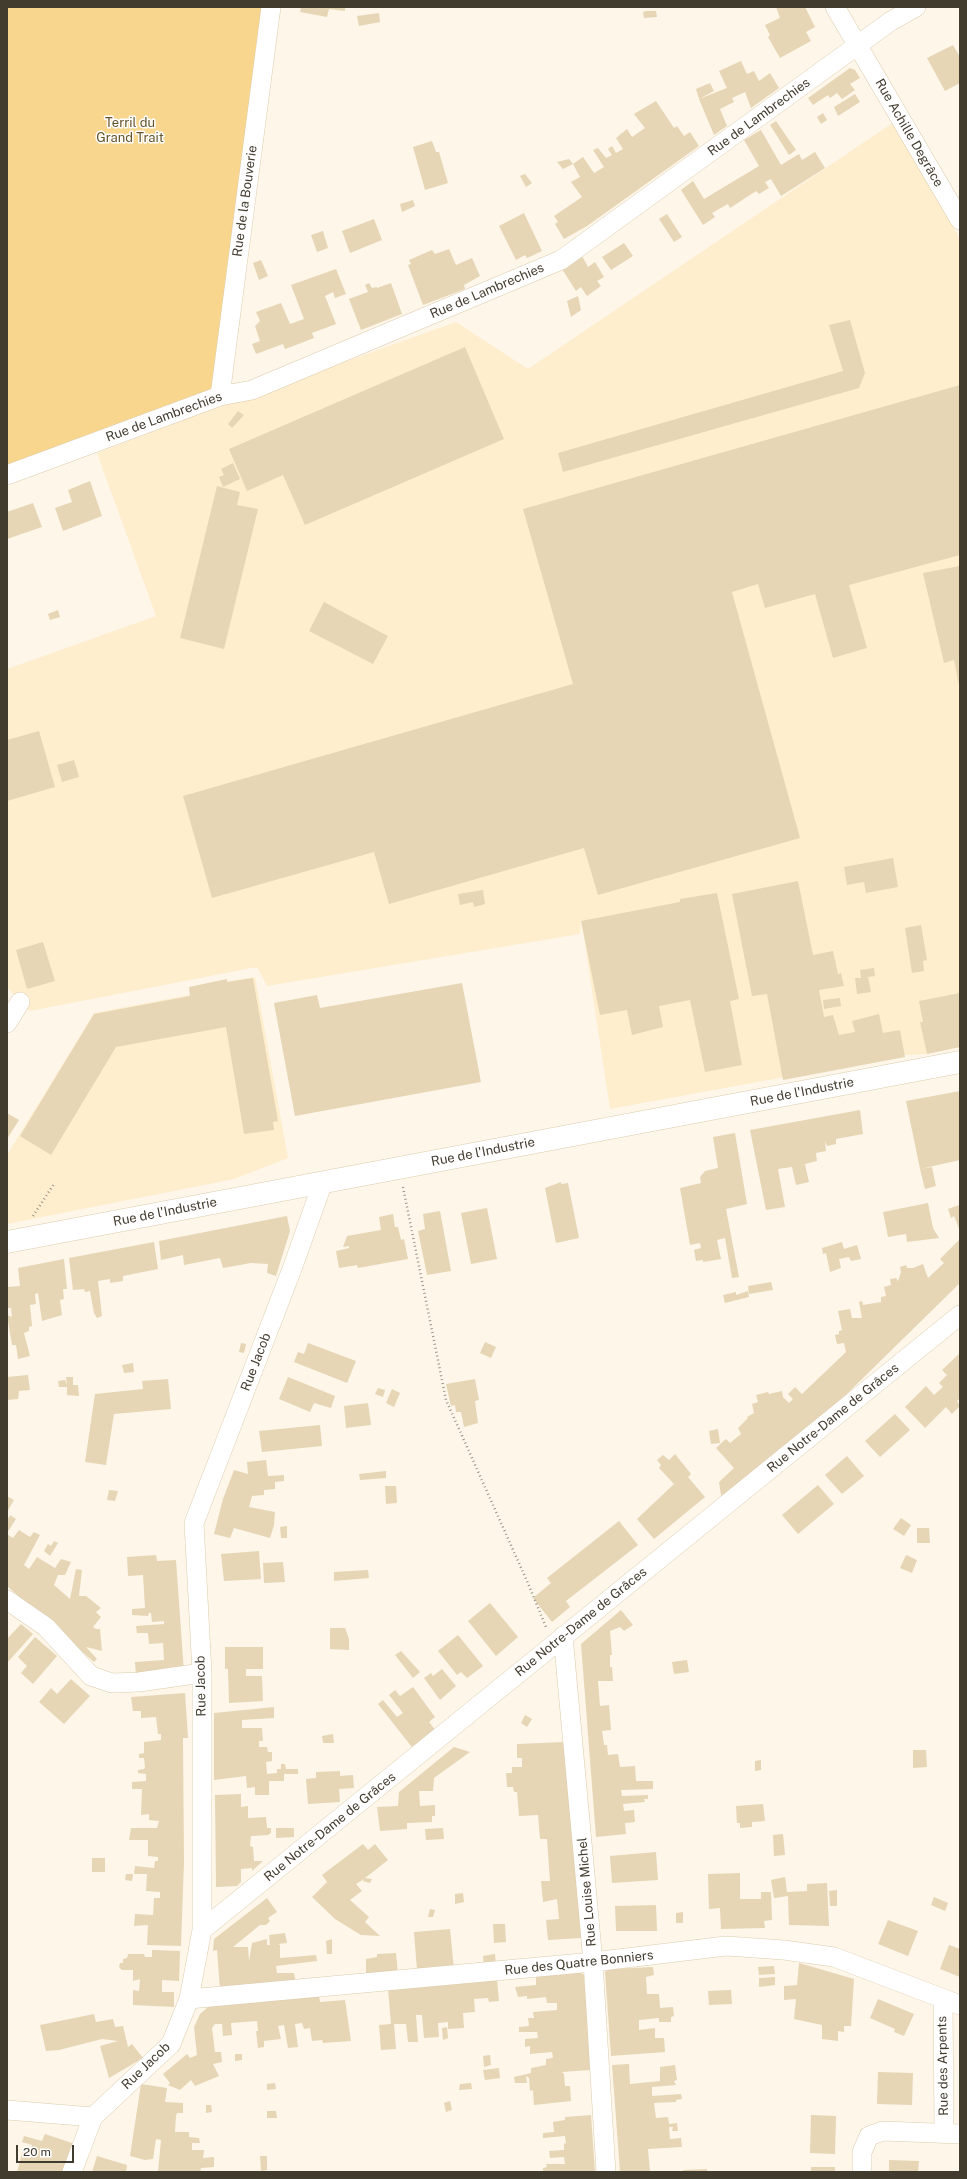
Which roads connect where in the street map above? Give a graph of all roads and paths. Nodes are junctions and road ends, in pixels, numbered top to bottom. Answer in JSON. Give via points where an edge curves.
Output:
{"nodes":[{"id":1,"x":271,"y":7,"type":"edge"},
{"id":2,"x":835,"y":7,"type":"edge"},
{"id":3,"x":916,"y":7,"type":"edge"},
{"id":4,"x":859,"y":45,"type":"junction"},
{"id":5,"x":960,"y":220,"type":"edge"},
{"id":6,"x":220,"y":396,"type":"junction"},
{"id":7,"x":7,"y":475,"type":"edge"},
{"id":8,"x":20,"y":1002,"type":"dead end"},
{"id":9,"x":7,"y":1023,"type":"edge"},
{"id":10,"x":960,"y":1062,"type":"edge"},
{"id":11,"x":400,"y":1168,"type":"junction"},
{"id":12,"x":323,"y":1182,"type":"junction"},
{"id":13,"x":54,"y":1184,"type":"dead end"},
{"id":14,"x":29,"y":1222,"type":"dead end"},
{"id":15,"x":7,"y":1242,"type":"edge"},
{"id":16,"x":960,"y":1315,"type":"edge"},
{"id":17,"x":7,"y":1600,"type":"edge"},
{"id":18,"x":558,"y":1640,"type":"junction"},
{"id":19,"x":202,"y":1673,"type":"junction"},
{"id":20,"x":202,"y":1930,"type":"junction"},
{"id":21,"x":593,"y":1962,"type":"junction"},
{"id":22,"x":189,"y":1999,"type":"junction"},
{"id":23,"x":942,"y":1999,"type":"junction"},
{"id":24,"x":960,"y":2005,"type":"edge"},
{"id":25,"x":7,"y":2110,"type":"edge"},
{"id":26,"x":93,"y":2117,"type":"junction"},
{"id":27,"x":952,"y":2134,"type":"edge"},
{"id":28,"x":72,"y":2172,"type":"edge"},
{"id":29,"x":606,"y":2172,"type":"edge"},
{"id":30,"x":862,"y":2172,"type":"edge"}],
"edges":[{"from":1,"to":6,"type":"street","name":"Rue de la Bouverie"},
{"from":2,"to":4,"type":"street","name":"Rue Achille Degrâce"},
{"from":3,"to":4,"type":"street","name":"Rue de Lambrechies","via":[[891,21]]},
{"from":4,"to":5,"type":"street","name":"Rue Achille Degrâce"},
{"from":4,"to":6,"type":"street","name":"Rue de Lambrechies","via":[[561,260],[252,390]]},
{"from":6,"to":7,"type":"street","name":"Rue de Lambrechies"},
{"from":8,"to":9,"type":"street"},
{"from":10,"to":11,"type":"main road","name":"Rue de l'Industrie"},
{"from":11,"to":12,"type":"main road","name":"Rue de l'Industrie"},
{"from":11,"to":18,"type":"path","via":[[446,1400],[527,1581]]},
{"from":12,"to":15,"type":"main road","name":"Rue de l'Industrie"},
{"from":12,"to":19,"type":"street","name":"Rue Jacob","via":[[194,1523]]},
{"from":13,"to":14,"type":"path"},
{"from":16,"to":18,"type":"street","name":"Rue Notre-Dame de Grâces"},
{"from":17,"to":19,"type":"street","via":[[46,1627],[91,1676],[112,1683]]},
{"from":18,"to":20,"type":"street","name":"Rue Notre-Dame de Grâces"},
{"from":18,"to":21,"type":"street","name":"Rue Louise Michel"},
{"from":19,"to":20,"type":"street","name":"Rue Jacob"},
{"from":20,"to":22,"type":"street","name":"Rue Jacob"},
{"from":21,"to":22,"type":"street","name":"Rue des Quatre Bonniers"},
{"from":21,"to":23,"type":"street","name":"Rue des Quatre Bonniers","via":[[726,1946],[784,1950],[834,1957]]},
{"from":21,"to":29,"type":"street","name":"Rue Louise Michel"},
{"from":22,"to":26,"type":"street","name":"Rue Jacob","via":[[171,2044]]},
{"from":23,"to":24,"type":"street","name":"Rue des Quatre Bonniers"},
{"from":23,"to":27,"type":"street","name":"Rue des Arpents"},
{"from":25,"to":26,"type":"street"},
{"from":26,"to":28,"type":"street","name":"Rue Jacob"},
{"from":27,"to":30,"type":"street","name":"Rue des Arpents","via":[[883,2131],[868,2136],[862,2152]]}]}
